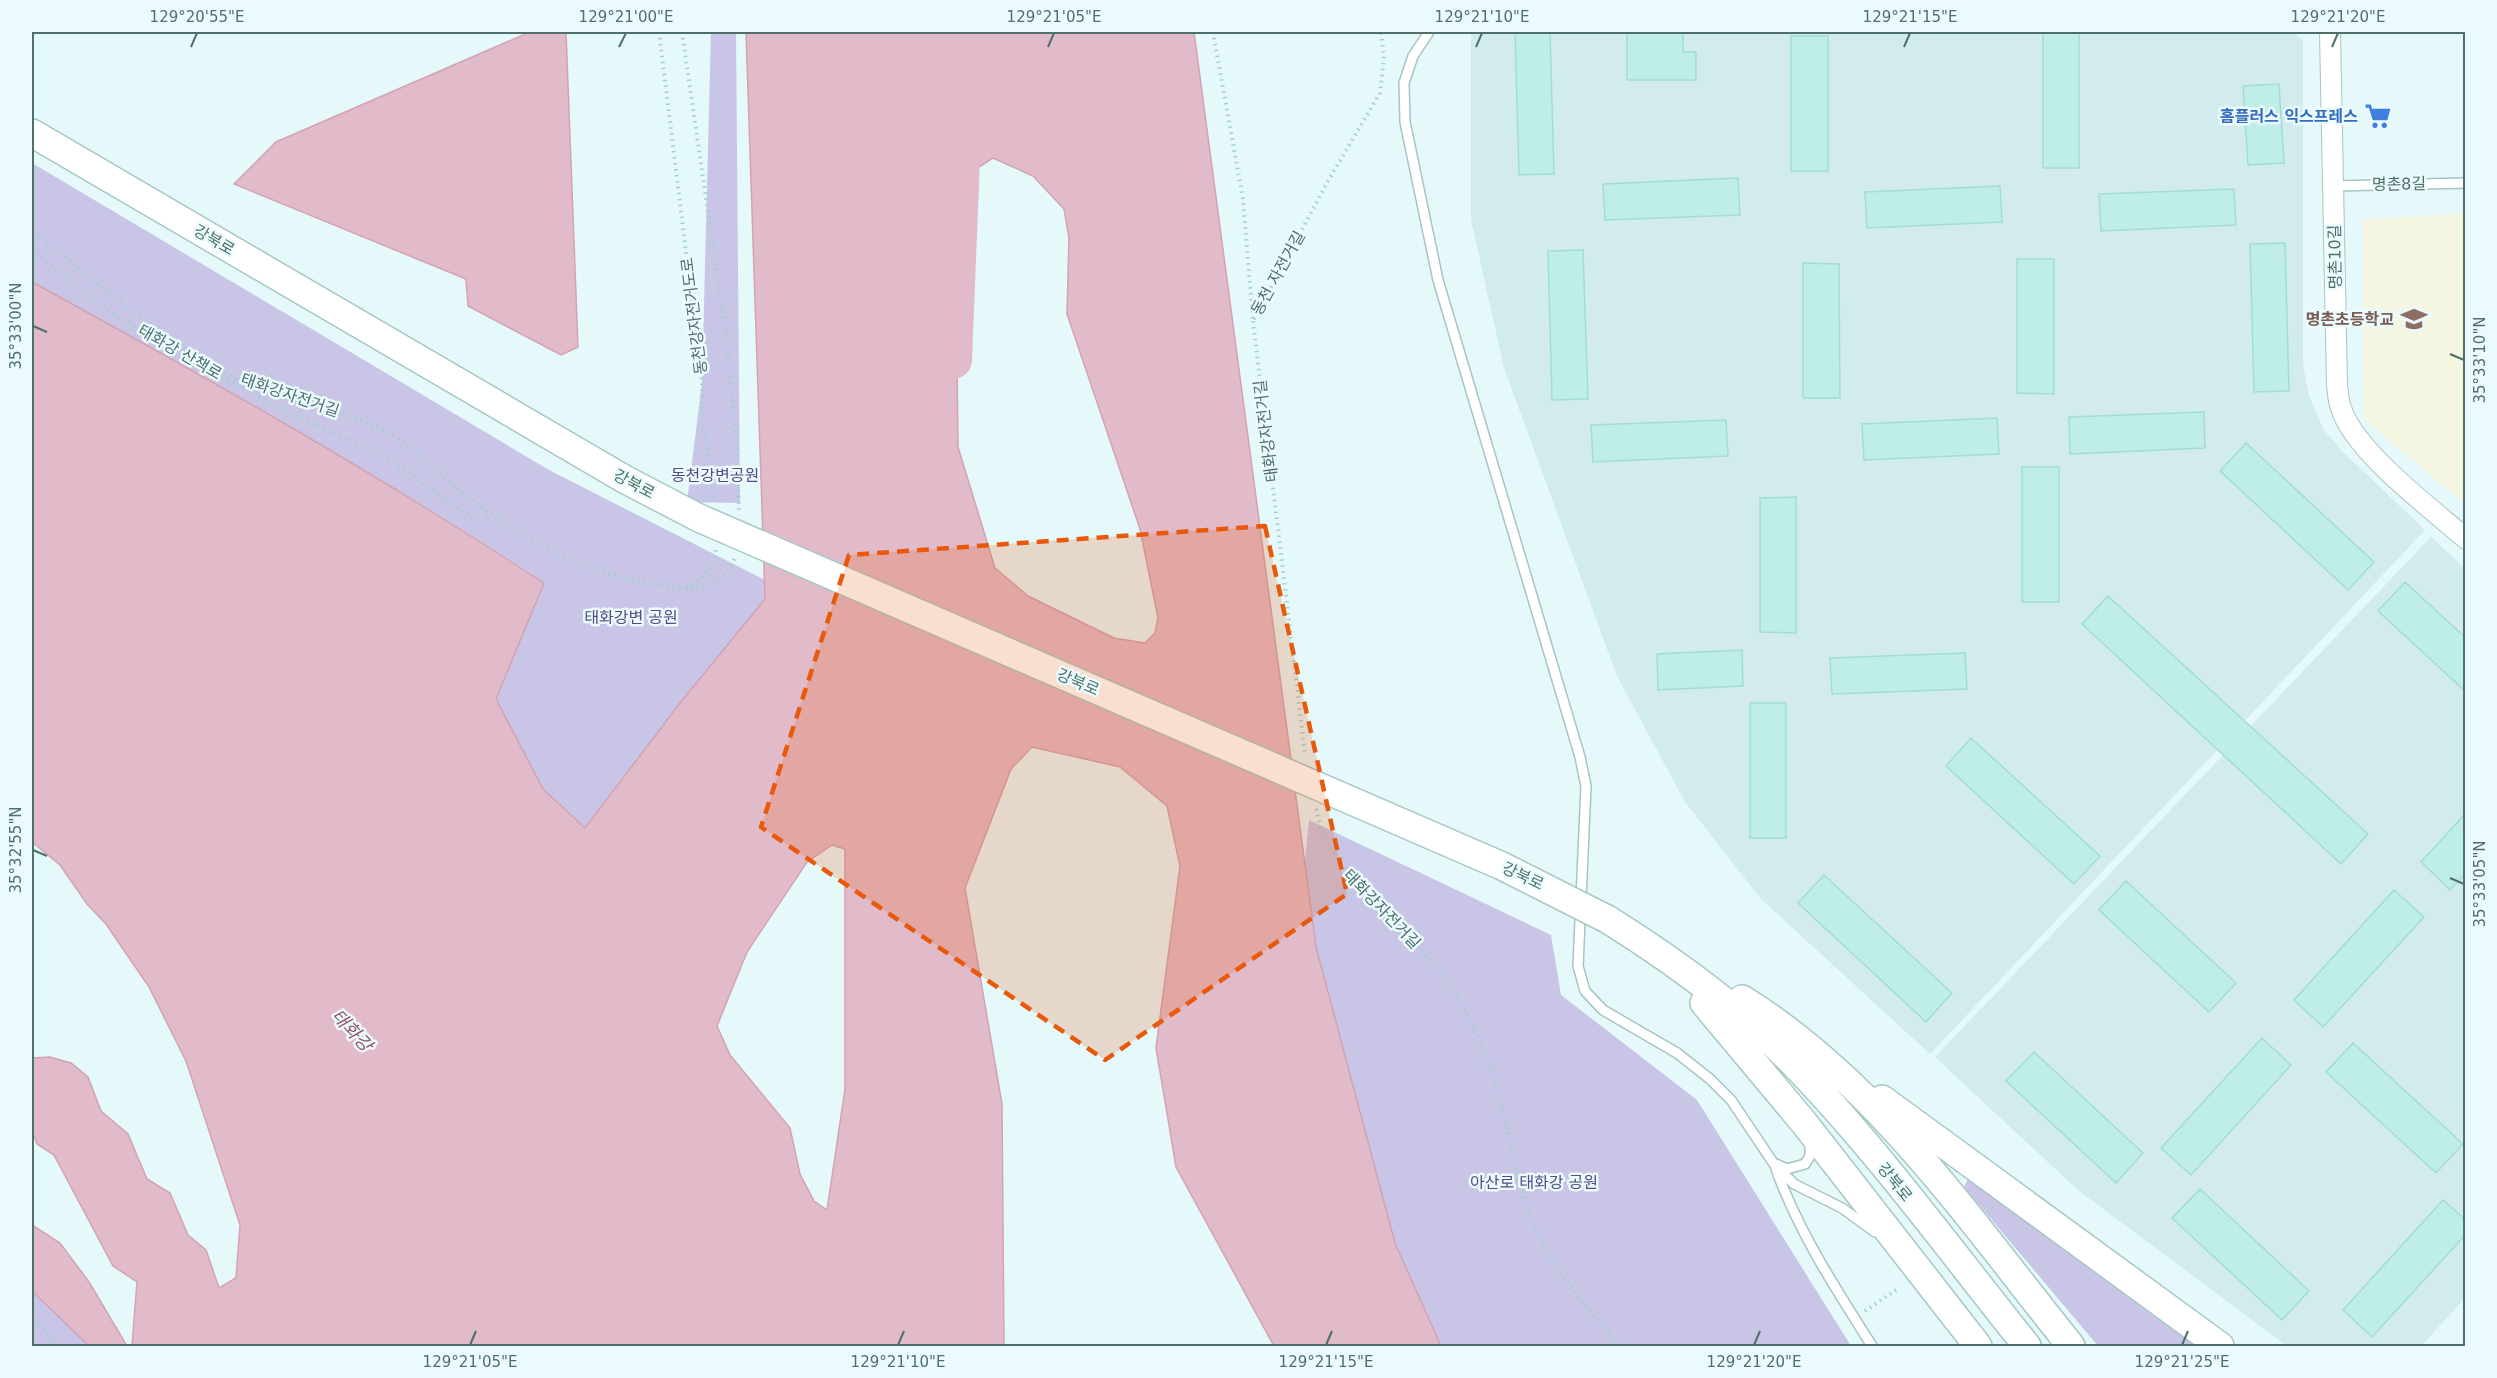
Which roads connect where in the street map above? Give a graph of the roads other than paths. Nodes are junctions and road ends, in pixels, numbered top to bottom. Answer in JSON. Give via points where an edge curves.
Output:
{"nodes":[{"id":1,"x":1413,"y":32,"type":"edge"},
{"id":2,"x":2330,"y":32,"type":"edge"},
{"id":3,"x":1426,"y":35,"type":"edge"},
{"id":4,"x":32,"y":133,"type":"edge"},
{"id":5,"x":2466,"y":183,"type":"edge"},
{"id":6,"x":2333,"y":186,"type":"junction"},
{"id":7,"x":2466,"y":540,"type":"edge"},
{"id":8,"x":1647,"y":944,"type":"junction"},
{"id":9,"x":1822,"y":1056,"type":"junction"},
{"id":10,"x":1805,"y":1124,"type":"junction"},
{"id":11,"x":1774,"y":1164,"type":"junction"},
{"id":12,"x":1909,"y":1279,"type":"junction"},
{"id":13,"x":1872,"y":1347,"type":"edge"},
{"id":14,"x":1978,"y":1347,"type":"edge"},
{"id":15,"x":2027,"y":1347,"type":"edge"},
{"id":16,"x":2071,"y":1347,"type":"edge"},
{"id":17,"x":2220,"y":1347,"type":"edge"}],
"edges":[{"from":1,"to":3,"type":"lane"},
{"from":2,"to":6,"type":"street","name":"명촌10길"},
{"from":3,"to":11,"type":"lane","via":[[1413,56],[1404,83],[1405,122],[1438,280],[1586,786],[1578,966],[1586,991],[1603,1010],[1677,1053],[1731,1100]]},
{"from":4,"to":8,"type":"main road","name":"강북로","bridge":true,"via":[[616,474],[1502,866],[1607,919]]},
{"from":5,"to":6,"type":"lane","name":"명촌8길"},
{"from":6,"to":7,"type":"street","name":"명촌10길","via":[[2340,408],[2352,431],[2372,454]]},
{"from":8,"to":9,"type":"main road","via":[[1759,1009]]},
{"from":8,"to":10,"type":"main road","via":[[1728,1029]]},
{"from":8,"to":15,"type":"main road","name":"강북로","via":[[1739,1014],[1798,1068],[1843,1118]]},
{"from":9,"to":16,"type":"main road","via":[[1905,1140]]},
{"from":9,"to":17,"type":"main road"},
{"from":10,"to":11,"type":"lane","via":[[1811,1146],[1805,1164],[1787,1169]]},
{"from":10,"to":12,"type":"main road"},
{"from":11,"to":12,"type":"lane","via":[[1794,1184],[1862,1221]]},
{"from":11,"to":13,"type":"lane","via":[[1788,1204],[1808,1242]]},
{"from":12,"to":14,"type":"main road"}]}
